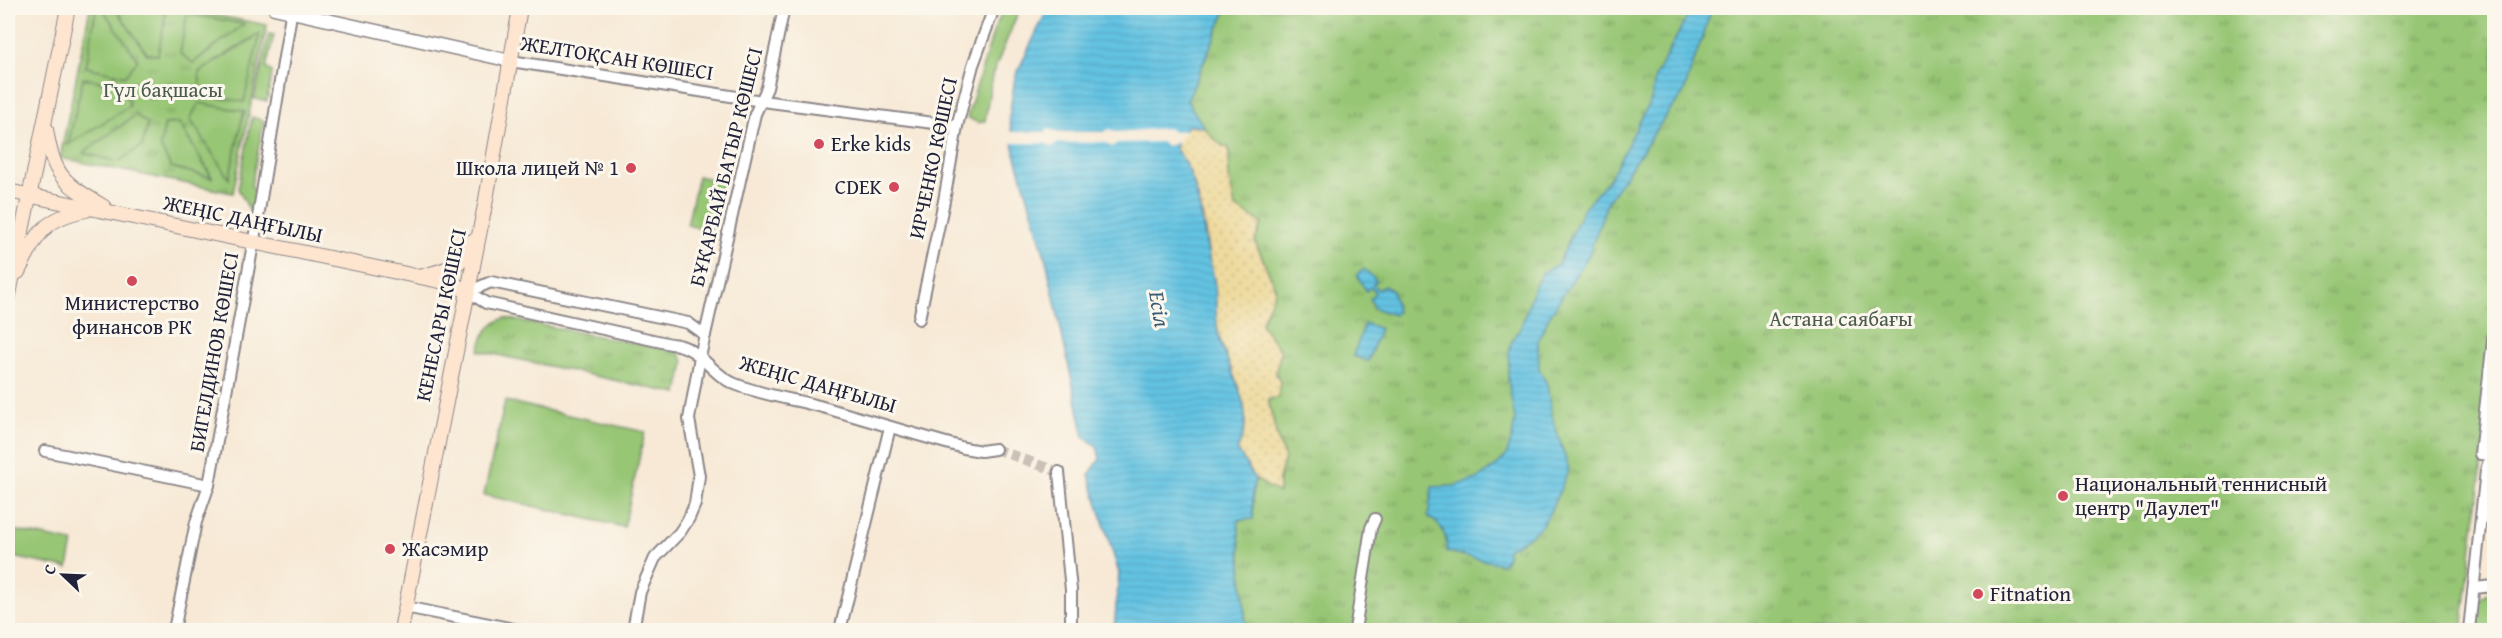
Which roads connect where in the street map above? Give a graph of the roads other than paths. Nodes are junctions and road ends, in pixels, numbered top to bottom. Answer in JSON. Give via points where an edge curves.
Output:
{"nodes":[{"id":1,"x":68,"y":8,"type":"edge"},
{"id":2,"x":274,"y":8,"type":"edge"},
{"id":3,"x":520,"y":8,"type":"edge"},
{"id":4,"x":784,"y":8,"type":"edge"},
{"id":5,"x":994,"y":8,"type":"edge"},
{"id":6,"x":292,"y":10,"type":"edge"},
{"id":7,"x":511,"y":61,"type":"junction"},
{"id":8,"x":762,"y":101,"type":"junction"},
{"id":9,"x":44,"y":118,"type":"junction"},
{"id":10,"x":957,"y":126,"type":"junction"},
{"id":11,"x":8,"y":191,"type":"edge"},
{"id":12,"x":28,"y":194,"type":"junction"},
{"id":13,"x":484,"y":205,"type":"junction"},
{"id":14,"x":93,"y":209,"type":"junction"},
{"id":15,"x":113,"y":213,"type":"junction"},
{"id":16,"x":254,"y":243,"type":"junction"},
{"id":17,"x":8,"y":259,"type":"edge"},
{"id":18,"x":418,"y":277,"type":"junction"},
{"id":19,"x":468,"y":292,"type":"junction"},
{"id":20,"x":9,"y":293,"type":"edge"},
{"id":21,"x":919,"y":319,"type":"dead end"},
{"id":22,"x":2494,"y":331,"type":"edge"},
{"id":23,"x":705,"y":335,"type":"junction"},
{"id":24,"x":700,"y":357,"type":"junction"},
{"id":25,"x":890,"y":427,"type":"junction"},
{"id":26,"x":995,"y":449,"type":"tunnel mouth"},
{"id":27,"x":45,"y":451,"type":"dead end"},
{"id":28,"x":2493,"y":456,"type":"edge"},
{"id":29,"x":1059,"y":472,"type":"dead end"},
{"id":30,"x":209,"y":485,"type":"junction"},
{"id":31,"x":1375,"y":519,"type":"dead end"},
{"id":32,"x":2494,"y":586,"type":"edge"},
{"id":33,"x":2474,"y":588,"type":"junction"},
{"id":34,"x":405,"y":607,"type":"junction"},
{"id":35,"x":174,"y":630,"type":"edge"},
{"id":36,"x":401,"y":630,"type":"edge"},
{"id":37,"x":519,"y":630,"type":"edge"},
{"id":38,"x":633,"y":630,"type":"edge"},
{"id":39,"x":840,"y":630,"type":"edge"},
{"id":40,"x":1071,"y":630,"type":"edge"},
{"id":41,"x":1355,"y":630,"type":"edge"},
{"id":42,"x":2469,"y":630,"type":"edge"}],
"edges":[{"from":1,"to":9,"type":"main road"},
{"from":2,"to":6,"type":"street","name":"ЖЕЛТОҚСАН КӨШЕСІ"},
{"from":3,"to":7,"type":"main road","name":"КЕНЕСАРЫ КӨШЕСІ"},
{"from":4,"to":8,"type":"street","name":"БҰҚАРБАЙ БАТЫР КӨШЕСІ"},
{"from":5,"to":10,"type":"street","name":"ИРЧЕНКО КӨШЕСІ"},
{"from":6,"to":7,"type":"street","name":"ЖЕЛТОҚСАН КӨШЕСІ"},
{"from":6,"to":16,"type":"street","name":"БИГЕЛДИНОВ КӨШЕСІ"},
{"from":7,"to":8,"type":"street","name":"ЖЕЛТОҚСАН КӨШЕСІ"},
{"from":7,"to":13,"type":"main road","name":"КЕНЕСАРЫ КӨШЕСІ"},
{"from":8,"to":10,"type":"street","name":"ЖЕЛТОҚСАН КӨШЕСІ"},
{"from":8,"to":23,"type":"street","name":"БҰҚАРБАЙ БАТЫР КӨШЕСІ","via":[[755,114]]},
{"from":9,"to":12,"type":"main road"},
{"from":9,"to":15,"type":"main road","via":[[50,156],[57,170],[69,184]]},
{"from":10,"to":21,"type":"street","name":"ИРЧЕНКО КӨШЕСІ"},
{"from":11,"to":12,"type":"main road","name":"ЖЕҢІС ДАҢҒЫЛЫ"},
{"from":12,"to":14,"type":"main road","name":"ЖЕҢІС ДАҢҒЫЛЫ"},
{"from":12,"to":20,"type":"main road"},
{"from":13,"to":18,"type":"main road","via":[[468,254],[455,267]]},
{"from":13,"to":19,"type":"main road","name":"КЕНЕСАРЫ КӨШЕСІ"},
{"from":14,"to":15,"type":"main road","name":"ЖЕҢІС ДАҢҒЫЛЫ"},
{"from":14,"to":20,"type":"main road","via":[[54,220],[34,240]]},
{"from":15,"to":16,"type":"main road","name":"ЖЕҢІС ДАҢҒЫЛЫ"},
{"from":16,"to":18,"type":"main road","name":"ЖЕҢІС ДАҢҒЫЛЫ"},
{"from":16,"to":30,"type":"street","name":"БИГЕЛДИНОВ КӨШЕСІ"},
{"from":17,"to":20,"type":"main road"},
{"from":18,"to":19,"type":"main road","name":"ЖЕҢІС ДАҢҒЫЛЫ","via":[[454,284]]},
{"from":19,"to":23,"type":"street","via":[[491,282],[688,323]]},
{"from":19,"to":24,"type":"street","name":"ЖЕҢІС ДАҢҒЫЛЫ","via":[[486,303],[684,345]]},
{"from":19,"to":34,"type":"main road","name":"КЕНЕСАРЫ КӨШЕСІ"},
{"from":22,"to":28,"type":"street","via":[[2480,454]]},
{"from":23,"to":24,"type":"street","name":"БҰҚАРБАЙ БАТЫР КӨШЕСІ"},
{"from":24,"to":25,"type":"street","name":"ЖЕҢІС ДАҢҒЫЛЫ","via":[[734,384]]},
{"from":24,"to":38,"type":"street","name":"БҰҚАРБАЙ БАТЫР КӨШЕСІ","via":[[688,419],[699,476],[695,504],[680,532],[655,558],[640,592]]},
{"from":25,"to":26,"type":"street","name":"ЖЕҢІС ДАҢҒЫЛЫ","via":[[964,448]]},
{"from":25,"to":39,"type":"street"},
{"from":27,"to":30,"type":"street"},
{"from":28,"to":33,"type":"street","via":[[2487,470]]},
{"from":29,"to":40,"type":"street","via":[[1071,590]]},
{"from":30,"to":35,"type":"street","name":"БИГЕЛДИНОВ КӨШЕСІ","via":[[196,522]]},
{"from":31,"to":41,"type":"street"},
{"from":32,"to":33,"type":"street"},
{"from":33,"to":42,"type":"street"},
{"from":34,"to":36,"type":"main road","name":"КЕНЕСАРЫ КӨШЕСІ"},
{"from":34,"to":37,"type":"street"}]}
